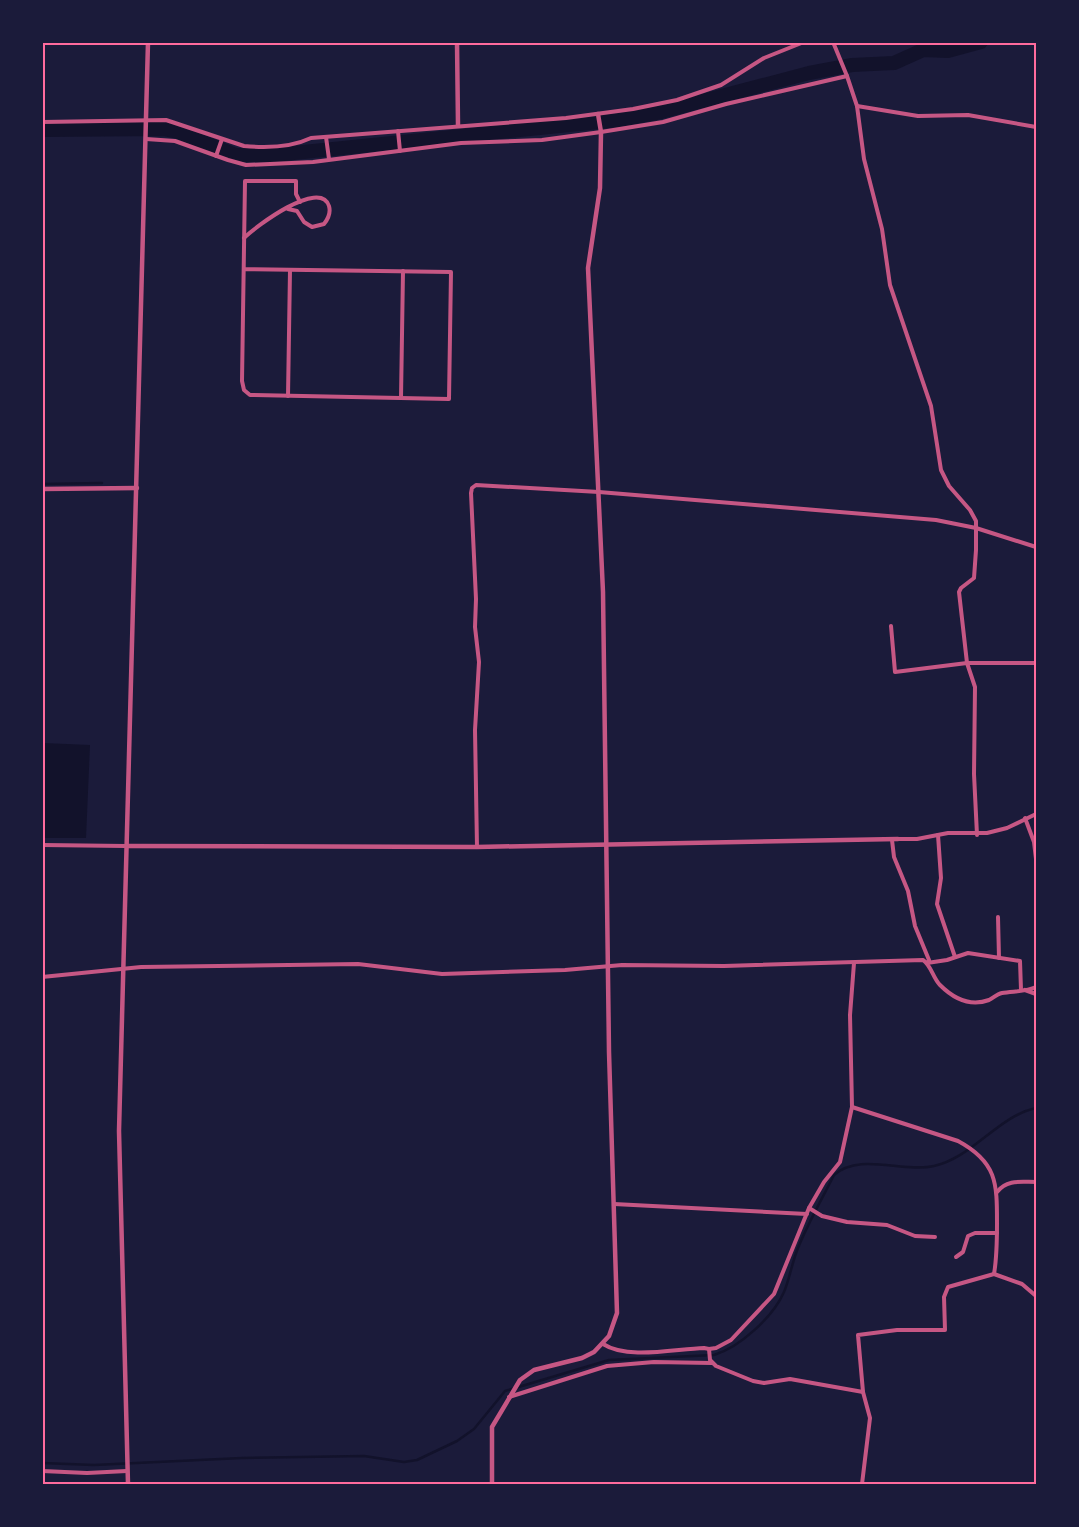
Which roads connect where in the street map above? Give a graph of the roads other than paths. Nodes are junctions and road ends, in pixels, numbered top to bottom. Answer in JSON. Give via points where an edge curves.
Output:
{"nodes":[{"id":1,"x":148,"y":42,"type":"edge"},
{"id":2,"x":457,"y":42,"type":"edge"},
{"id":3,"x":804,"y":42,"type":"edge"},
{"id":4,"x":834,"y":42,"type":"edge"},
{"id":5,"x":846,"y":74,"type":"junction"},
{"id":6,"x":857,"y":106,"type":"junction"},
{"id":7,"x":598,"y":115,"type":"junction"},
{"id":8,"x":146,"y":121,"type":"junction"},
{"id":9,"x":42,"y":122,"type":"edge"},
{"id":10,"x":458,"y":125,"type":"junction"},
{"id":11,"x":1036,"y":127,"type":"edge"},
{"id":12,"x":601,"y":131,"type":"junction"},
{"id":13,"x":398,"y":132,"type":"junction"},
{"id":14,"x":146,"y":138,"type":"junction"},
{"id":15,"x":326,"y":139,"type":"junction"},
{"id":16,"x":222,"y":141,"type":"junction"},
{"id":17,"x":400,"y":149,"type":"junction"},
{"id":18,"x":216,"y":155,"type":"junction"},
{"id":19,"x":328,"y":158,"type":"junction"},
{"id":20,"x":300,"y":202,"type":"junction"},
{"id":21,"x":288,"y":208,"type":"junction"},
{"id":22,"x":244,"y":238,"type":"junction"},
{"id":23,"x":244,"y":269,"type":"junction"},
{"id":24,"x":290,"y":270,"type":"junction"},
{"id":25,"x":403,"y":271,"type":"junction"},
{"id":26,"x":288,"y":396,"type":"junction"},
{"id":27,"x":400,"y":398,"type":"junction"},
{"id":28,"x":137,"y":488,"type":"junction"},
{"id":29,"x":42,"y":489,"type":"edge"},
{"id":30,"x":599,"y":492,"type":"junction"},
{"id":31,"x":976,"y":528,"type":"junction"},
{"id":32,"x":1036,"y":547,"type":"edge"},
{"id":33,"x":891,"y":626,"type":"dead end"},
{"id":34,"x":967,"y":663,"type":"junction"},
{"id":35,"x":1036,"y":663,"type":"edge"},
{"id":36,"x":1036,"y":814,"type":"edge"},
{"id":37,"x":1025,"y":818,"type":"junction"},
{"id":38,"x":977,"y":834,"type":"junction"},
{"id":39,"x":938,"y":835,"type":"junction"},
{"id":40,"x":898,"y":839,"type":"joint"},
{"id":41,"x":892,"y":840,"type":"junction"},
{"id":42,"x":606,"y":844,"type":"junction"},
{"id":43,"x":42,"y":845,"type":"edge"},
{"id":44,"x":126,"y":846,"type":"junction"},
{"id":45,"x":477,"y":847,"type":"junction"},
{"id":46,"x":1036,"y":859,"type":"edge"},
{"id":47,"x":998,"y":917,"type":"dead end"},
{"id":48,"x":954,"y":957,"type":"junction"},
{"id":49,"x":999,"y":958,"type":"junction"},
{"id":50,"x":854,"y":963,"type":"junction"},
{"id":51,"x":927,"y":963,"type":"junction"},
{"id":52,"x":608,"y":966,"type":"junction"},
{"id":53,"x":124,"y":968,"type":"junction"},
{"id":54,"x":42,"y":977,"type":"edge"},
{"id":55,"x":1036,"y":987,"type":"edge"},
{"id":56,"x":1023,"y":990,"type":"junction"},
{"id":57,"x":1036,"y":994,"type":"edge"},
{"id":58,"x":852,"y":1107,"type":"junction"},
{"id":59,"x":1036,"y":1182,"type":"edge"},
{"id":60,"x":997,"y":1192,"type":"junction"},
{"id":61,"x":614,"y":1204,"type":"junction"},
{"id":62,"x":810,"y":1209,"type":"junction"},
{"id":63,"x":807,"y":1214,"type":"junction"},
{"id":64,"x":997,"y":1233,"type":"junction"},
{"id":65,"x":935,"y":1237,"type":"dead end"},
{"id":66,"x":956,"y":1258,"type":"dead end"},
{"id":67,"x":994,"y":1274,"type":"junction"},
{"id":68,"x":1036,"y":1296,"type":"edge"},
{"id":69,"x":603,"y":1344,"type":"junction"},
{"id":70,"x":709,"y":1350,"type":"junction"},
{"id":71,"x":711,"y":1362,"type":"junction"},
{"id":72,"x":863,"y":1392,"type":"junction"},
{"id":73,"x":510,"y":1396,"type":"junction"},
{"id":74,"x":127,"y":1470,"type":"junction"},
{"id":75,"x":42,"y":1471,"type":"edge"},
{"id":76,"x":128,"y":1484,"type":"edge"},
{"id":77,"x":492,"y":1484,"type":"edge"},
{"id":78,"x":862,"y":1484,"type":"edge"}],
"edges":[{"from":1,"to":8,"type":"street"},
{"from":2,"to":10,"type":"street"},
{"from":3,"to":7,"type":"street","via":[[764,58],[721,85],[677,100]]},
{"from":4,"to":5,"type":"street"},
{"from":5,"to":6,"type":"street"},
{"from":5,"to":12,"type":"street","via":[[663,122]]},
{"from":6,"to":11,"type":"street","via":[[918,116],[968,115]]},
{"from":6,"to":31,"type":"street","via":[[864,159],[882,229],[890,285],[929,398],[941,470],[949,486],[970,510]]},
{"from":7,"to":10,"type":"street"},
{"from":7,"to":12,"type":"street"},
{"from":8,"to":9,"type":"street"},
{"from":8,"to":14,"type":"street"},
{"from":8,"to":16,"type":"street","via":[[175,122]]},
{"from":10,"to":13,"type":"street"},
{"from":12,"to":17,"type":"street","via":[[542,140]]},
{"from":12,"to":30,"type":"street","via":[[600,188],[588,268]]},
{"from":13,"to":15,"type":"street"},
{"from":13,"to":17,"type":"street"},
{"from":14,"to":18,"type":"street","via":[[175,141]]},
{"from":14,"to":28,"type":"street"},
{"from":15,"to":16,"type":"street","via":[[253,147]]},
{"from":15,"to":19,"type":"street"},
{"from":16,"to":18,"type":"street"},
{"from":17,"to":19,"type":"street"},
{"from":18,"to":19,"type":"street","via":[[246,165],[313,162]]},
{"from":20,"to":21,"type":"street"},
{"from":20,"to":21,"type":"street","via":[[315,196],[324,199],[329,210],[326,222],[309,226],[297,211]]},
{"from":20,"to":22,"type":"street","via":[[296,181],[245,181]]},
{"from":21,"to":22,"type":"street"},
{"from":22,"to":23,"type":"street"},
{"from":23,"to":24,"type":"street"},
{"from":23,"to":26,"type":"street","via":[[244,390],[250,395]]},
{"from":24,"to":25,"type":"street"},
{"from":24,"to":26,"type":"street"},
{"from":25,"to":27,"type":"street"},
{"from":25,"to":27,"type":"street","via":[[451,272],[449,399]]},
{"from":26,"to":27,"type":"street"},
{"from":28,"to":29,"type":"street"},
{"from":28,"to":44,"type":"street"},
{"from":30,"to":31,"type":"street","via":[[926,519]]},
{"from":30,"to":42,"type":"street"},
{"from":30,"to":45,"type":"street","via":[[499,485],[476,485],[472,488],[474,627],[479,662],[475,730]]},
{"from":31,"to":32,"type":"street"},
{"from":31,"to":34,"type":"street","via":[[974,578],[959,592]]},
{"from":33,"to":34,"type":"street","via":[[895,672]]},
{"from":34,"to":35,"type":"street"},
{"from":34,"to":38,"type":"street","via":[[975,686]]},
{"from":36,"to":37,"type":"street"},
{"from":37,"to":38,"type":"street","via":[[1007,828]]},
{"from":37,"to":46,"type":"street"},
{"from":38,"to":39,"type":"street"},
{"from":39,"to":40,"type":"street"},
{"from":39,"to":48,"type":"street","via":[[941,878],[938,904]]},
{"from":40,"to":41,"type":"street"},
{"from":41,"to":42,"type":"street"},
{"from":41,"to":51,"type":"street","via":[[915,926],[929,960]]},
{"from":42,"to":45,"type":"street"},
{"from":42,"to":52,"type":"street"},
{"from":43,"to":44,"type":"street"},
{"from":44,"to":45,"type":"street"},
{"from":44,"to":53,"type":"street"},
{"from":47,"to":49,"type":"street"},
{"from":48,"to":49,"type":"street","via":[[968,953]]},
{"from":48,"to":51,"type":"street"},
{"from":49,"to":56,"type":"street","via":[[1020,961]]},
{"from":50,"to":51,"type":"street","via":[[923,960]]},
{"from":50,"to":52,"type":"street"},
{"from":50,"to":58,"type":"street","via":[[850,1015]]},
{"from":51,"to":56,"type":"street","via":[[937,981],[958,999],[980,1002]]},
{"from":52,"to":53,"type":"street","via":[[442,974],[358,964]]},
{"from":52,"to":61,"type":"street"},
{"from":53,"to":54,"type":"street"},
{"from":53,"to":74,"type":"street","via":[[119,1165]]},
{"from":55,"to":56,"type":"street"},
{"from":56,"to":57,"type":"street"},
{"from":58,"to":60,"type":"street","via":[[939,1134],[970,1148],[992,1172]]},
{"from":58,"to":62,"type":"street","via":[[840,1162],[824,1182]]},
{"from":59,"to":60,"type":"street","via":[[1009,1183],[1002,1185]]},
{"from":60,"to":64,"type":"street"},
{"from":61,"to":63,"type":"street"},
{"from":61,"to":69,"type":"street","via":[[617,1313]]},
{"from":62,"to":63,"type":"street"},
{"from":62,"to":65,"type":"street","via":[[846,1222],[887,1225],[915,1236]]},
{"from":63,"to":70,"type":"street","via":[[774,1294],[731,1340]]},
{"from":64,"to":66,"type":"street","via":[[968,1236],[963,1252]]},
{"from":64,"to":67,"type":"street"},
{"from":67,"to":68,"type":"street","via":[[1022,1284]]},
{"from":67,"to":72,"type":"street","via":[[948,1287],[944,1297],[945,1330],[897,1330],[858,1335]]},
{"from":69,"to":70,"type":"street","via":[[619,1352]]},
{"from":69,"to":73,"type":"street","via":[[582,1358],[534,1370],[518,1383]]},
{"from":70,"to":71,"type":"street"},
{"from":71,"to":72,"type":"street","via":[[753,1381],[764,1383],[790,1379]]},
{"from":71,"to":73,"type":"street","via":[[607,1366]]},
{"from":72,"to":78,"type":"street","via":[[870,1418]]},
{"from":73,"to":77,"type":"street","via":[[492,1427]]},
{"from":74,"to":75,"type":"street","via":[[87,1473]]},
{"from":74,"to":76,"type":"street"}]}
